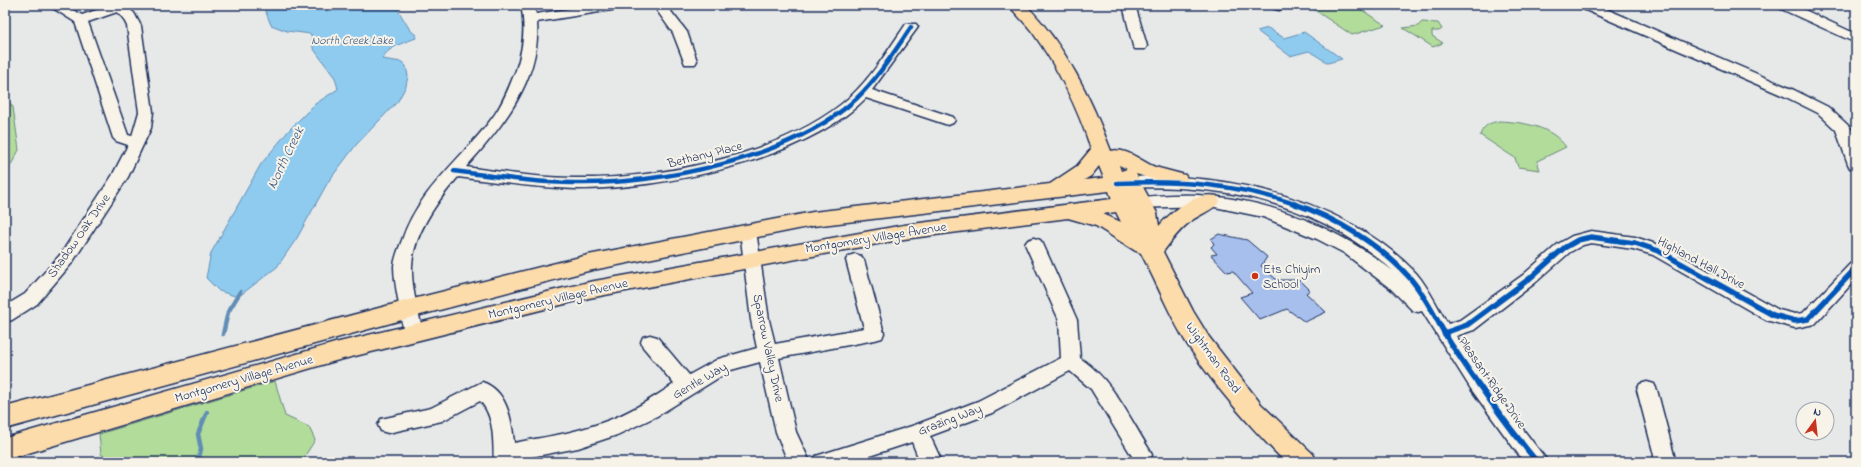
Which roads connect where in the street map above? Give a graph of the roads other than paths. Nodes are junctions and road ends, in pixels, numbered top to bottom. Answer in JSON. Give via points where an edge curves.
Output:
{"nodes":[{"id":1,"x":54,"y":5,"type":"edge"},
{"id":2,"x":618,"y":5,"type":"edge"},
{"id":3,"x":659,"y":5,"type":"edge"},
{"id":4,"x":1017,"y":5,"type":"edge"},
{"id":5,"x":1129,"y":5,"type":"edge"},
{"id":6,"x":1586,"y":5,"type":"edge"},
{"id":7,"x":1784,"y":5,"type":"edge"},
{"id":8,"x":118,"y":6,"type":"edge"},
{"id":9,"x":529,"y":12,"type":"edge"},
{"id":10,"x":81,"y":20,"type":"junction"},
{"id":11,"x":911,"y":27,"type":"dead end"},
{"id":12,"x":1856,"y":39,"type":"edge"},
{"id":13,"x":1140,"y":46,"type":"dead end"},
{"id":14,"x":690,"y":61,"type":"dead end"},
{"id":15,"x":863,"y":92,"type":"junction"},
{"id":16,"x":948,"y":120,"type":"dead end"},
{"id":17,"x":137,"y":143,"type":"junction"},
{"id":18,"x":1109,"y":153,"type":"junction"},
{"id":19,"x":1856,"y":164,"type":"edge"},
{"id":20,"x":454,"y":171,"type":"junction"},
{"id":21,"x":1178,"y":180,"type":"junction"},
{"id":22,"x":1056,"y":189,"type":"junction"},
{"id":23,"x":1128,"y":193,"type":"junction"},
{"id":24,"x":1209,"y":201,"type":"junction"},
{"id":25,"x":1061,"y":212,"type":"junction"},
{"id":26,"x":748,"y":231,"type":"junction"},
{"id":27,"x":1034,"y":244,"type":"dead end"},
{"id":28,"x":1149,"y":245,"type":"junction"},
{"id":29,"x":752,"y":259,"type":"junction"},
{"id":30,"x":855,"y":260,"type":"dead end"},
{"id":31,"x":1856,"y":268,"type":"edge"},
{"id":32,"x":409,"y":309,"type":"junction"},
{"id":33,"x":5,"y":315,"type":"edge"},
{"id":34,"x":414,"y":332,"type":"junction"},
{"id":35,"x":1444,"y":333,"type":"junction"},
{"id":36,"x":650,"y":342,"type":"dead end"},
{"id":37,"x":768,"y":353,"type":"junction"},
{"id":38,"x":1071,"y":362,"type":"junction"},
{"id":39,"x":687,"y":386,"type":"junction"},
{"id":40,"x":1647,"y":390,"type":"dead end"},
{"id":41,"x":5,"y":418,"type":"edge"},
{"id":42,"x":388,"y":425,"type":"dead end"},
{"id":43,"x":918,"y":432,"type":"junction"},
{"id":44,"x":5,"y":449,"type":"edge"},
{"id":45,"x":1142,"y":455,"type":"dead end"},
{"id":46,"x":505,"y":458,"type":"edge"},
{"id":47,"x":799,"y":462,"type":"edge"},
{"id":48,"x":823,"y":462,"type":"edge"},
{"id":49,"x":931,"y":462,"type":"edge"},
{"id":50,"x":1303,"y":462,"type":"edge"},
{"id":51,"x":1537,"y":462,"type":"edge"},
{"id":52,"x":1664,"y":462,"type":"edge"}],
"edges":[{"from":1,"to":10,"type":"street"},
{"from":2,"to":9,"type":"street"},
{"from":3,"to":14,"type":"street","via":[[680,32]]},
{"from":4,"to":18,"type":"main road","name":"Wightman Road","via":[[1038,27],[1059,57]]},
{"from":5,"to":13,"type":"street"},
{"from":6,"to":19,"type":"street","via":[[1823,110],[1843,128]]},
{"from":7,"to":12,"type":"street"},
{"from":8,"to":10,"type":"street"},
{"from":8,"to":17,"type":"street","name":"Shadow Oak Drive","via":[[129,16],[134,26],[142,74],[146,112]]},
{"from":9,"to":20,"type":"street","via":[[531,37],[518,86],[500,117]]},
{"from":10,"to":17,"type":"street","via":[[121,138]]},
{"from":11,"to":15,"type":"street","name":"Bethany Place"},
{"from":15,"to":16,"type":"street"},
{"from":15,"to":20,"type":"street","name":"Bethany Place","via":[[832,117],[795,139],[730,162],[650,179],[548,182]]},
{"from":17,"to":33,"type":"street","name":"Shadow Oak Drive","via":[[120,177],[66,259],[31,299]]},
{"from":18,"to":21,"type":"main road","via":[[1147,171]]},
{"from":18,"to":22,"type":"main road"},
{"from":18,"to":23,"type":"main road","name":"Wightman Road"},
{"from":20,"to":32,"type":"street","via":[[427,204],[411,234],[403,266]]},
{"from":21,"to":23,"type":"street","name":"Pleasant Ridge Drive"},
{"from":21,"to":35,"type":"street","name":"Pleasant Ridge Drive","via":[[1226,185],[1265,193],[1334,221],[1366,241],[1410,278],[1425,298]]},
{"from":22,"to":23,"type":"main road","name":"Montgomery Village Avenue"},
{"from":22,"to":26,"type":"main road","name":"Montgomery Village Avenue","via":[[813,220]]},
{"from":23,"to":24,"type":"street","name":"Pleasant Ridge Drive"},
{"from":23,"to":25,"type":"main road","name":"Montgomery Village Avenue"},
{"from":23,"to":28,"type":"main road","name":"Wightman Road","via":[[1134,226]]},
{"from":24,"to":28,"type":"main road","via":[[1187,211]]},
{"from":24,"to":35,"type":"street","name":"Pleasant Ridge Drive","via":[[1266,212],[1312,229],[1354,252],[1401,286]]},
{"from":25,"to":28,"type":"main road","via":[[1103,221]]},
{"from":25,"to":29,"type":"main road","name":"Montgomery Village Avenue","via":[[904,232]]},
{"from":26,"to":29,"type":"street","name":"Sparrow Valley Drive"},
{"from":26,"to":32,"type":"main road","name":"Montgomery Village Avenue","via":[[588,263]]},
{"from":27,"to":38,"type":"street","via":[[1068,320]]},
{"from":28,"to":50,"type":"main road","name":"Wightman Road","via":[[1182,314],[1200,344],[1252,411]]},
{"from":29,"to":34,"type":"main road","name":"Montgomery Village Avenue","via":[[589,290]]},
{"from":29,"to":37,"type":"street","name":"Sparrow Valley Drive","via":[[760,320]]},
{"from":30,"to":37,"type":"street","name":"Gentle Way","via":[[875,333]]},
{"from":31,"to":35,"type":"street","name":"Highland Hall Drive","via":[[1808,319],[1795,321],[1773,315],[1659,251],[1635,243],[1591,237],[1578,240],[1564,248],[1529,279],[1467,325]]},
{"from":32,"to":34,"type":"street"},
{"from":32,"to":41,"type":"main road","name":"Montgomery Village Avenue"},
{"from":34,"to":44,"type":"main road","name":"Montgomery Village Avenue","via":[[336,352]]},
{"from":35,"to":51,"type":"street","name":"Pleasant Ridge Drive","via":[[1511,432]]},
{"from":36,"to":39,"type":"street"},
{"from":37,"to":39,"type":"street","name":"Gentle Way","via":[[725,364]]},
{"from":37,"to":47,"type":"street","name":"Sparrow Valley Drive","via":[[786,432]]},
{"from":38,"to":43,"type":"street","name":"Grazing Way","via":[[985,407]]},
{"from":38,"to":45,"type":"street","via":[[1098,384]]},
{"from":39,"to":46,"type":"street","name":"Gentle Way","via":[[650,410],[610,429]]},
{"from":40,"to":52,"type":"street"},
{"from":42,"to":46,"type":"street","via":[[435,415],[482,390],[496,405],[502,425]]},
{"from":43,"to":48,"type":"street","name":"Grazing Way"},
{"from":43,"to":49,"type":"street"}]}
